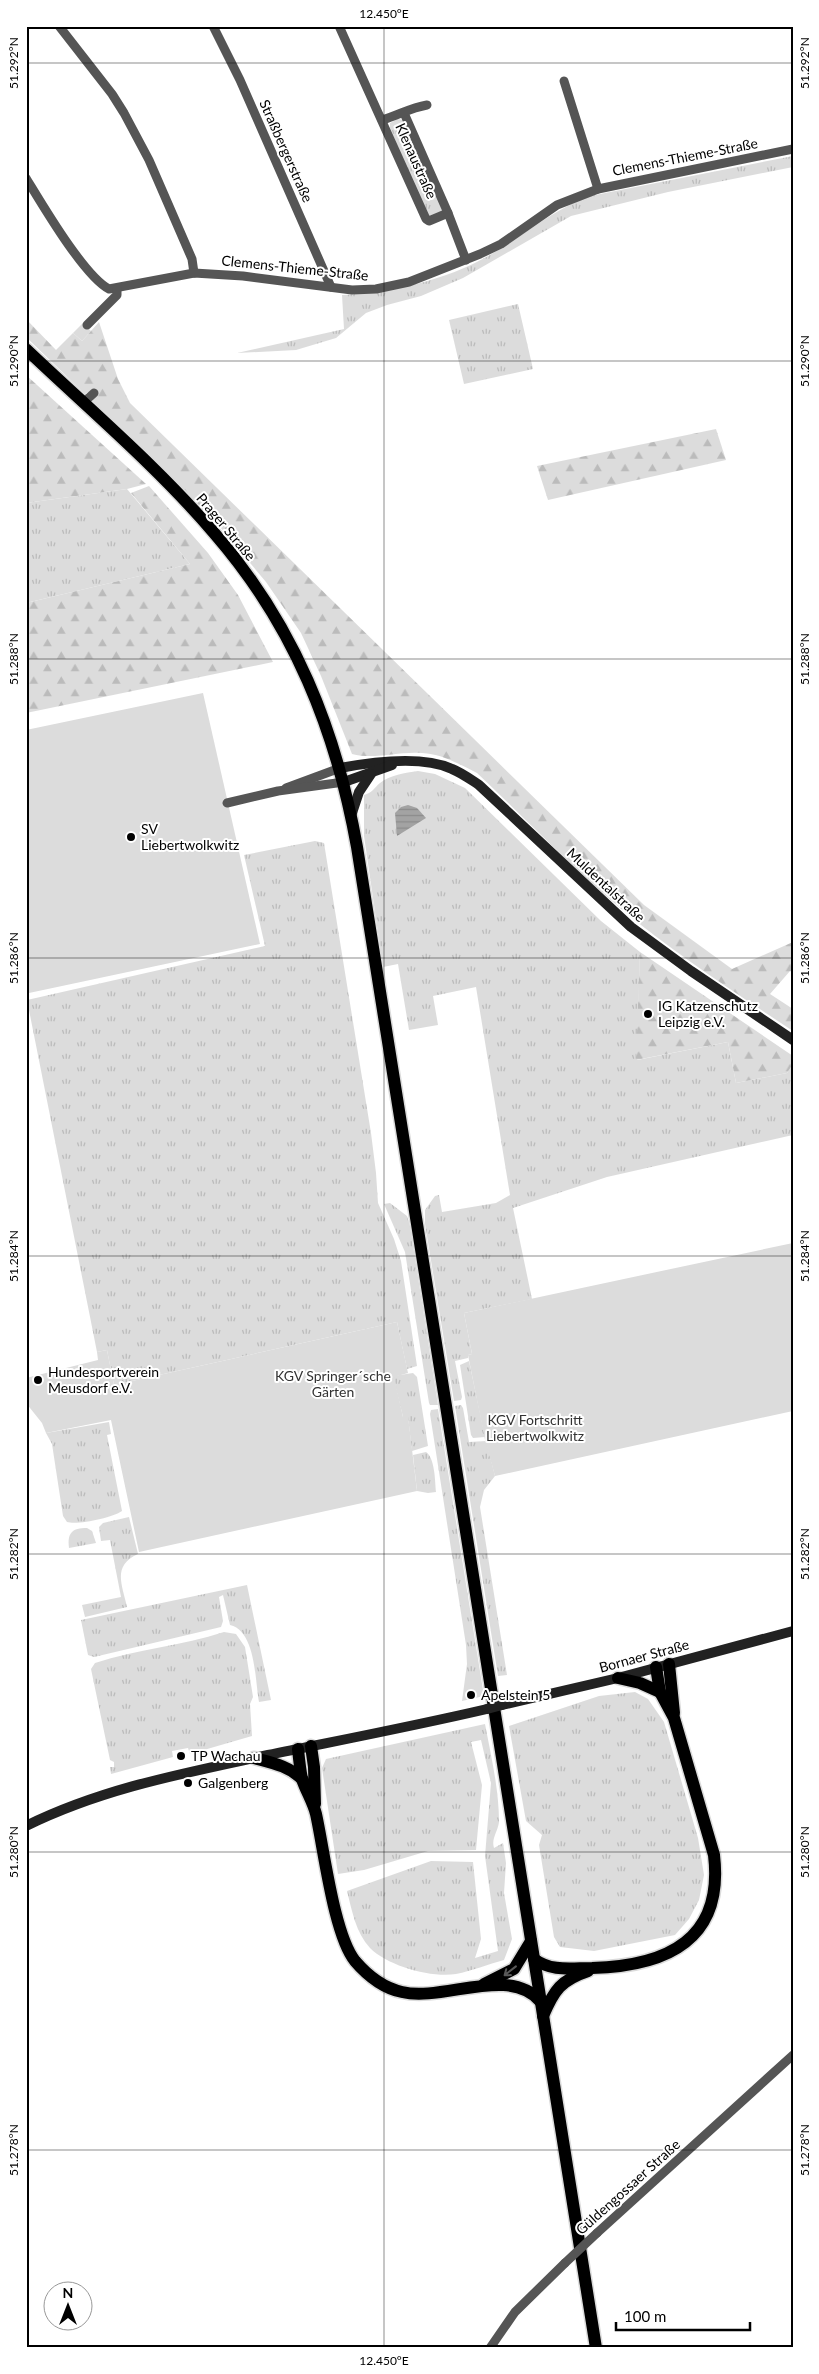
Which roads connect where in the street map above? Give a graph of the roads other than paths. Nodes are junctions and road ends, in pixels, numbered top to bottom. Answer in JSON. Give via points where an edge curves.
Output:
{"nodes":[{"id":1,"x":59,"y":26,"type":"edge"},
{"id":2,"x":213,"y":26,"type":"edge"},
{"id":3,"x":338,"y":26,"type":"edge"},
{"id":4,"x":564,"y":81,"type":"dead end"},
{"id":5,"x":427,"y":105,"type":"dead end"},
{"id":6,"x":404,"y":113,"type":"junction"},
{"id":7,"x":382,"y":120,"type":"junction"},
{"id":8,"x":793,"y":149,"type":"edge"},
{"id":9,"x":26,"y":178,"type":"edge"},
{"id":10,"x":598,"y":189,"type":"junction"},
{"id":11,"x":30,"y":191,"type":"edge"},
{"id":12,"x":448,"y":213,"type":"junction"},
{"id":13,"x":466,"y":260,"type":"junction"},
{"id":14,"x":194,"y":273,"type":"junction"},
{"id":15,"x":331,"y":288,"type":"junction"},
{"id":16,"x":116,"y":289,"type":"junction"},
{"id":17,"x":87,"y":325,"type":"dead end"},
{"id":18,"x":26,"y":349,"type":"edge"},
{"id":19,"x":94,"y":393,"type":"dead end"},
{"id":20,"x":83,"y":403,"type":"junction"},
{"id":21,"x":401,"y":762,"type":"junction"},
{"id":22,"x":340,"y":768,"type":"junction"},
{"id":23,"x":371,"y":774,"type":"junction"},
{"id":24,"x":344,"y":782,"type":"junction"},
{"id":25,"x":278,"y":791,"type":"junction"},
{"id":26,"x":227,"y":803,"type":"dead end"},
{"id":27,"x":351,"y":816,"type":"junction"},
{"id":28,"x":793,"y":1040,"type":"edge"},
{"id":29,"x":793,"y":1631,"type":"edge"},
{"id":30,"x":669,"y":1664,"type":"junction"},
{"id":31,"x":656,"y":1667,"type":"junction"},
{"id":32,"x":618,"y":1678,"type":"junction"},
{"id":33,"x":660,"y":1692,"type":"junction"},
{"id":34,"x":674,"y":1718,"type":"junction"},
{"id":35,"x":304,"y":1747,"type":"junction"},
{"id":36,"x":254,"y":1758,"type":"junction"},
{"id":37,"x":303,"y":1780,"type":"junction"},
{"id":38,"x":315,"y":1812,"type":"junction"},
{"id":39,"x":26,"y":1826,"type":"edge"},
{"id":40,"x":531,"y":1941,"type":"junction"},
{"id":41,"x":534,"y":1959,"type":"junction"},
{"id":42,"x":600,"y":1968,"type":"junction"},
{"id":43,"x":477,"y":1986,"type":"junction"},
{"id":44,"x":540,"y":2001,"type":"junction"},
{"id":45,"x":543,"y":2016,"type":"junction"},
{"id":46,"x":793,"y":2055,"type":"edge"},
{"id":47,"x":490,"y":2348,"type":"edge"},
{"id":48,"x":596,"y":2348,"type":"edge"}],
"edges":[{"from":1,"to":14,"type":"street","via":[[112,94],[132,127],[192,259]]},
{"from":2,"to":15,"type":"street","name":"Straßbergerstraße"},
{"from":3,"to":7,"type":"street","name":"Klenaustraße"},
{"from":4,"to":10,"type":"street"},
{"from":5,"to":6,"type":"street","name":"Klenaustraße","via":[[407,108]]},
{"from":6,"to":7,"type":"street","name":"Klenaustraße"},
{"from":6,"to":12,"type":"street","name":"Klenaustraße"},
{"from":7,"to":12,"type":"street","name":"Klenaustraße","via":[[426,219],[429,221]]},
{"from":8,"to":10,"type":"street","name":"Clemens-Thieme-Straße"},
{"from":9,"to":11,"type":"street"},
{"from":10,"to":13,"type":"street","name":"Clemens-Thieme-Straße","via":[[557,205],[501,244]]},
{"from":11,"to":16,"type":"street","via":[[84,264],[107,288]]},
{"from":12,"to":13,"type":"street","name":"Klenaustraße"},
{"from":13,"to":15,"type":"street","name":"Clemens-Thieme-Straße","via":[[409,282],[376,289]]},
{"from":14,"to":15,"type":"street","name":"Clemens-Thieme-Straße"},
{"from":14,"to":16,"type":"street","name":"Clemens-Thieme-Straße"},
{"from":16,"to":17,"type":"street","via":[[117,295]]},
{"from":18,"to":20,"type":"main road","name":"Prager Straße"},
{"from":19,"to":20,"type":"street"},
{"from":20,"to":22,"type":"main road","name":"Prager Straße","via":[[192,508],[255,586],[291,643],[307,677]]},
{"from":21,"to":22,"type":"main road","name":"Muldentalstraße"},
{"from":21,"to":23,"type":"main road","name":"Muldentalstraße"},
{"from":21,"to":28,"type":"main road","name":"Muldentalstraße","via":[[438,764],[479,785],[631,927]]},
{"from":22,"to":24,"type":"main road","name":"Prager Straße"},
{"from":22,"to":25,"type":"street","name":"Muldentalstraße"},
{"from":23,"to":24,"type":"main road","name":"Muldentalstraße"},
{"from":23,"to":27,"type":"main road","via":[[361,788]]},
{"from":24,"to":25,"type":"street","name":"Muldentalstraße"},
{"from":24,"to":27,"type":"main road","name":"Prager Straße"},
{"from":25,"to":26,"type":"street","name":"Muldentalstraße"},
{"from":27,"to":40,"type":"main road","name":"Prager Straße"},
{"from":29,"to":30,"type":"main road","name":"Bornaer Straße"},
{"from":30,"to":31,"type":"main road","name":"Bornaer Straße"},
{"from":30,"to":34,"type":"main road"},
{"from":31,"to":32,"type":"main road","name":"Bornaer Straße"},
{"from":31,"to":33,"type":"main road"},
{"from":32,"to":33,"type":"main road"},
{"from":32,"to":35,"type":"main road","name":"Bornaer Straße","bridge":true},
{"from":33,"to":34,"type":"main road"},
{"from":34,"to":42,"type":"main road","via":[[714,1855],[717,1876],[714,1901],[706,1920],[679,1948],[646,1960]]},
{"from":35,"to":36,"type":"main road","name":"Bornaer Straße"},
{"from":35,"to":37,"type":"main road"},
{"from":35,"to":38,"type":"main road","via":[[314,1767]]},
{"from":36,"to":37,"type":"main road","via":[[282,1765]]},
{"from":36,"to":39,"type":"main road","name":"Bornaer Straße","via":[[106,1793]]},
{"from":37,"to":38,"type":"main road"},
{"from":38,"to":43,"type":"main road","via":[[343,1937],[354,1960],[375,1981],[402,1992],[429,1994]]},
{"from":40,"to":41,"type":"main road","name":"Prager Straße"},
{"from":40,"to":43,"type":"main road","one_way":true,"via":[[514,1969]]},
{"from":41,"to":42,"type":"main road","via":[[555,1969]]},
{"from":41,"to":44,"type":"main road","name":"Prager Straße"},
{"from":42,"to":45,"type":"main road","via":[[562,1983]]},
{"from":43,"to":44,"type":"main road","via":[[520,1987],[534,1993]]},
{"from":44,"to":45,"type":"main road","name":"Prager Straße"},
{"from":45,"to":48,"type":"main road","name":"Prager Straße"},
{"from":46,"to":47,"type":"street","name":"Güldengossaer Straße","bridge":true,"via":[[565,2263],[515,2312]]}]}
